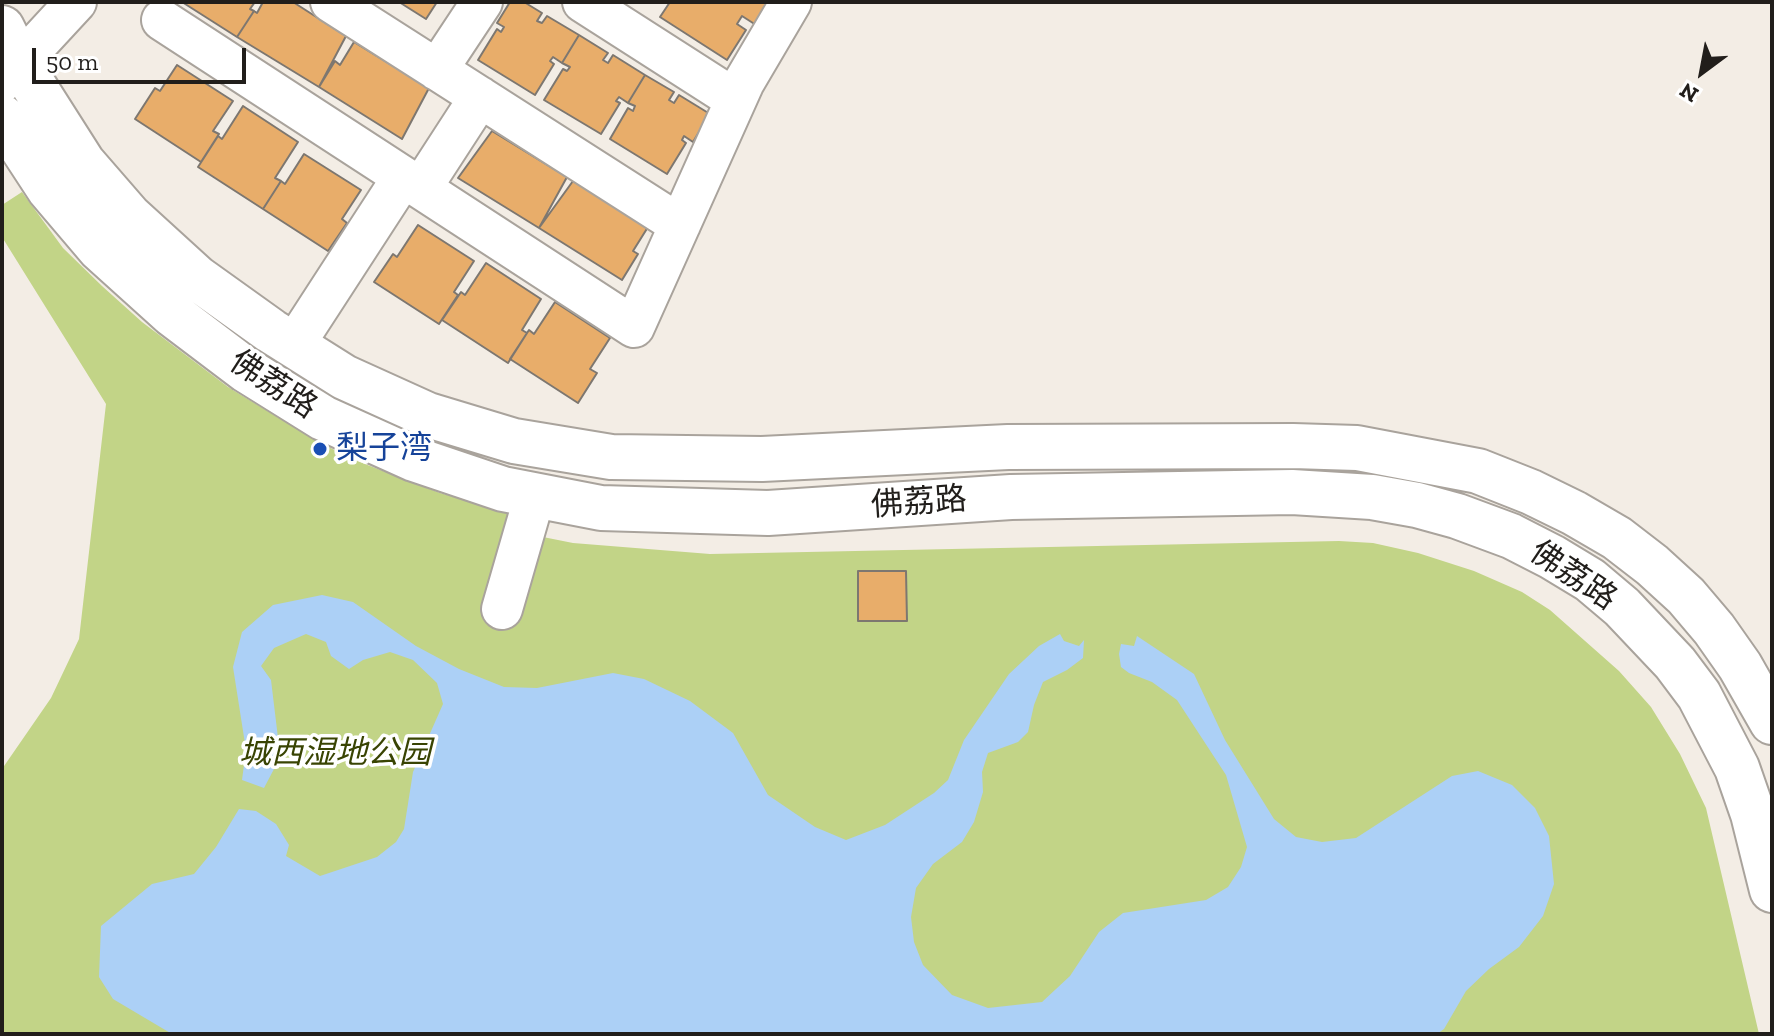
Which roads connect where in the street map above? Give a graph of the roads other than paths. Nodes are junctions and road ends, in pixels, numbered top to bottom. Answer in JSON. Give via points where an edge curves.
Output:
{"nodes":[{"id":1,"x":76,"y":2,"type":"edge"},
{"id":2,"x":331,"y":2,"type":"edge"},
{"id":3,"x":482,"y":2,"type":"edge"},
{"id":4,"x":583,"y":2,"type":"edge"},
{"id":5,"x":791,"y":2,"type":"edge"},
{"id":6,"x":162,"y":20,"type":"dead end"},
{"id":7,"x":8,"y":58,"type":"edge"},
{"id":8,"x":437,"y":70,"type":"junction"},
{"id":9,"x":480,"y":97,"type":"junction"},
{"id":10,"x":736,"y":100,"type":"junction"},
{"id":11,"x":2,"y":117,"type":"edge"},
{"id":12,"x":412,"y":182,"type":"junction"},
{"id":13,"x":680,"y":225,"type":"junction"},
{"id":14,"x":294,"y":345,"type":"junction"},
{"id":15,"x":535,"y":495,"type":"junction"},
{"id":16,"x":502,"y":609,"type":"dead end"},
{"id":17,"x":1772,"y":722,"type":"edge"},
{"id":18,"x":1772,"y":890,"type":"edge"}],
"edges":[{"from":1,"to":7,"type":"street"},
{"from":2,"to":8,"type":"street"},
{"from":3,"to":8,"type":"street"},
{"from":4,"to":10,"type":"street"},
{"from":5,"to":10,"type":"street"},
{"from":6,"to":12,"type":"street"},
{"from":7,"to":14,"type":"main road","name":"佛荔路","via":[[83,163],[129,216],[197,278]]},
{"from":8,"to":9,"type":"street"},
{"from":9,"to":12,"type":"street"},
{"from":9,"to":13,"type":"street"},
{"from":10,"to":13,"type":"street"},
{"from":11,"to":15,"type":"main road","name":"佛荔路","via":[[49,189],[100,249],[172,314],[246,370],[323,418],[414,459]]},
{"from":12,"to":13,"type":"street","via":[[634,327]]},
{"from":12,"to":14,"type":"street"},
{"from":14,"to":17,"type":"main road","name":"佛荔路","via":[[344,377],[428,415],[514,441],[611,457],[762,459],[1008,447],[1293,446],[1357,448],[1478,471],[1574,513],[1652,565],[1714,629]]},
{"from":15,"to":16,"type":"street"},
{"from":15,"to":18,"type":"main road","name":"佛荔路","via":[[601,508],[768,513],[1011,497],[1292,492],[1372,497],[1457,516],[1511,536],[1590,580],[1675,663],[1699,695],[1737,768]]}]}
